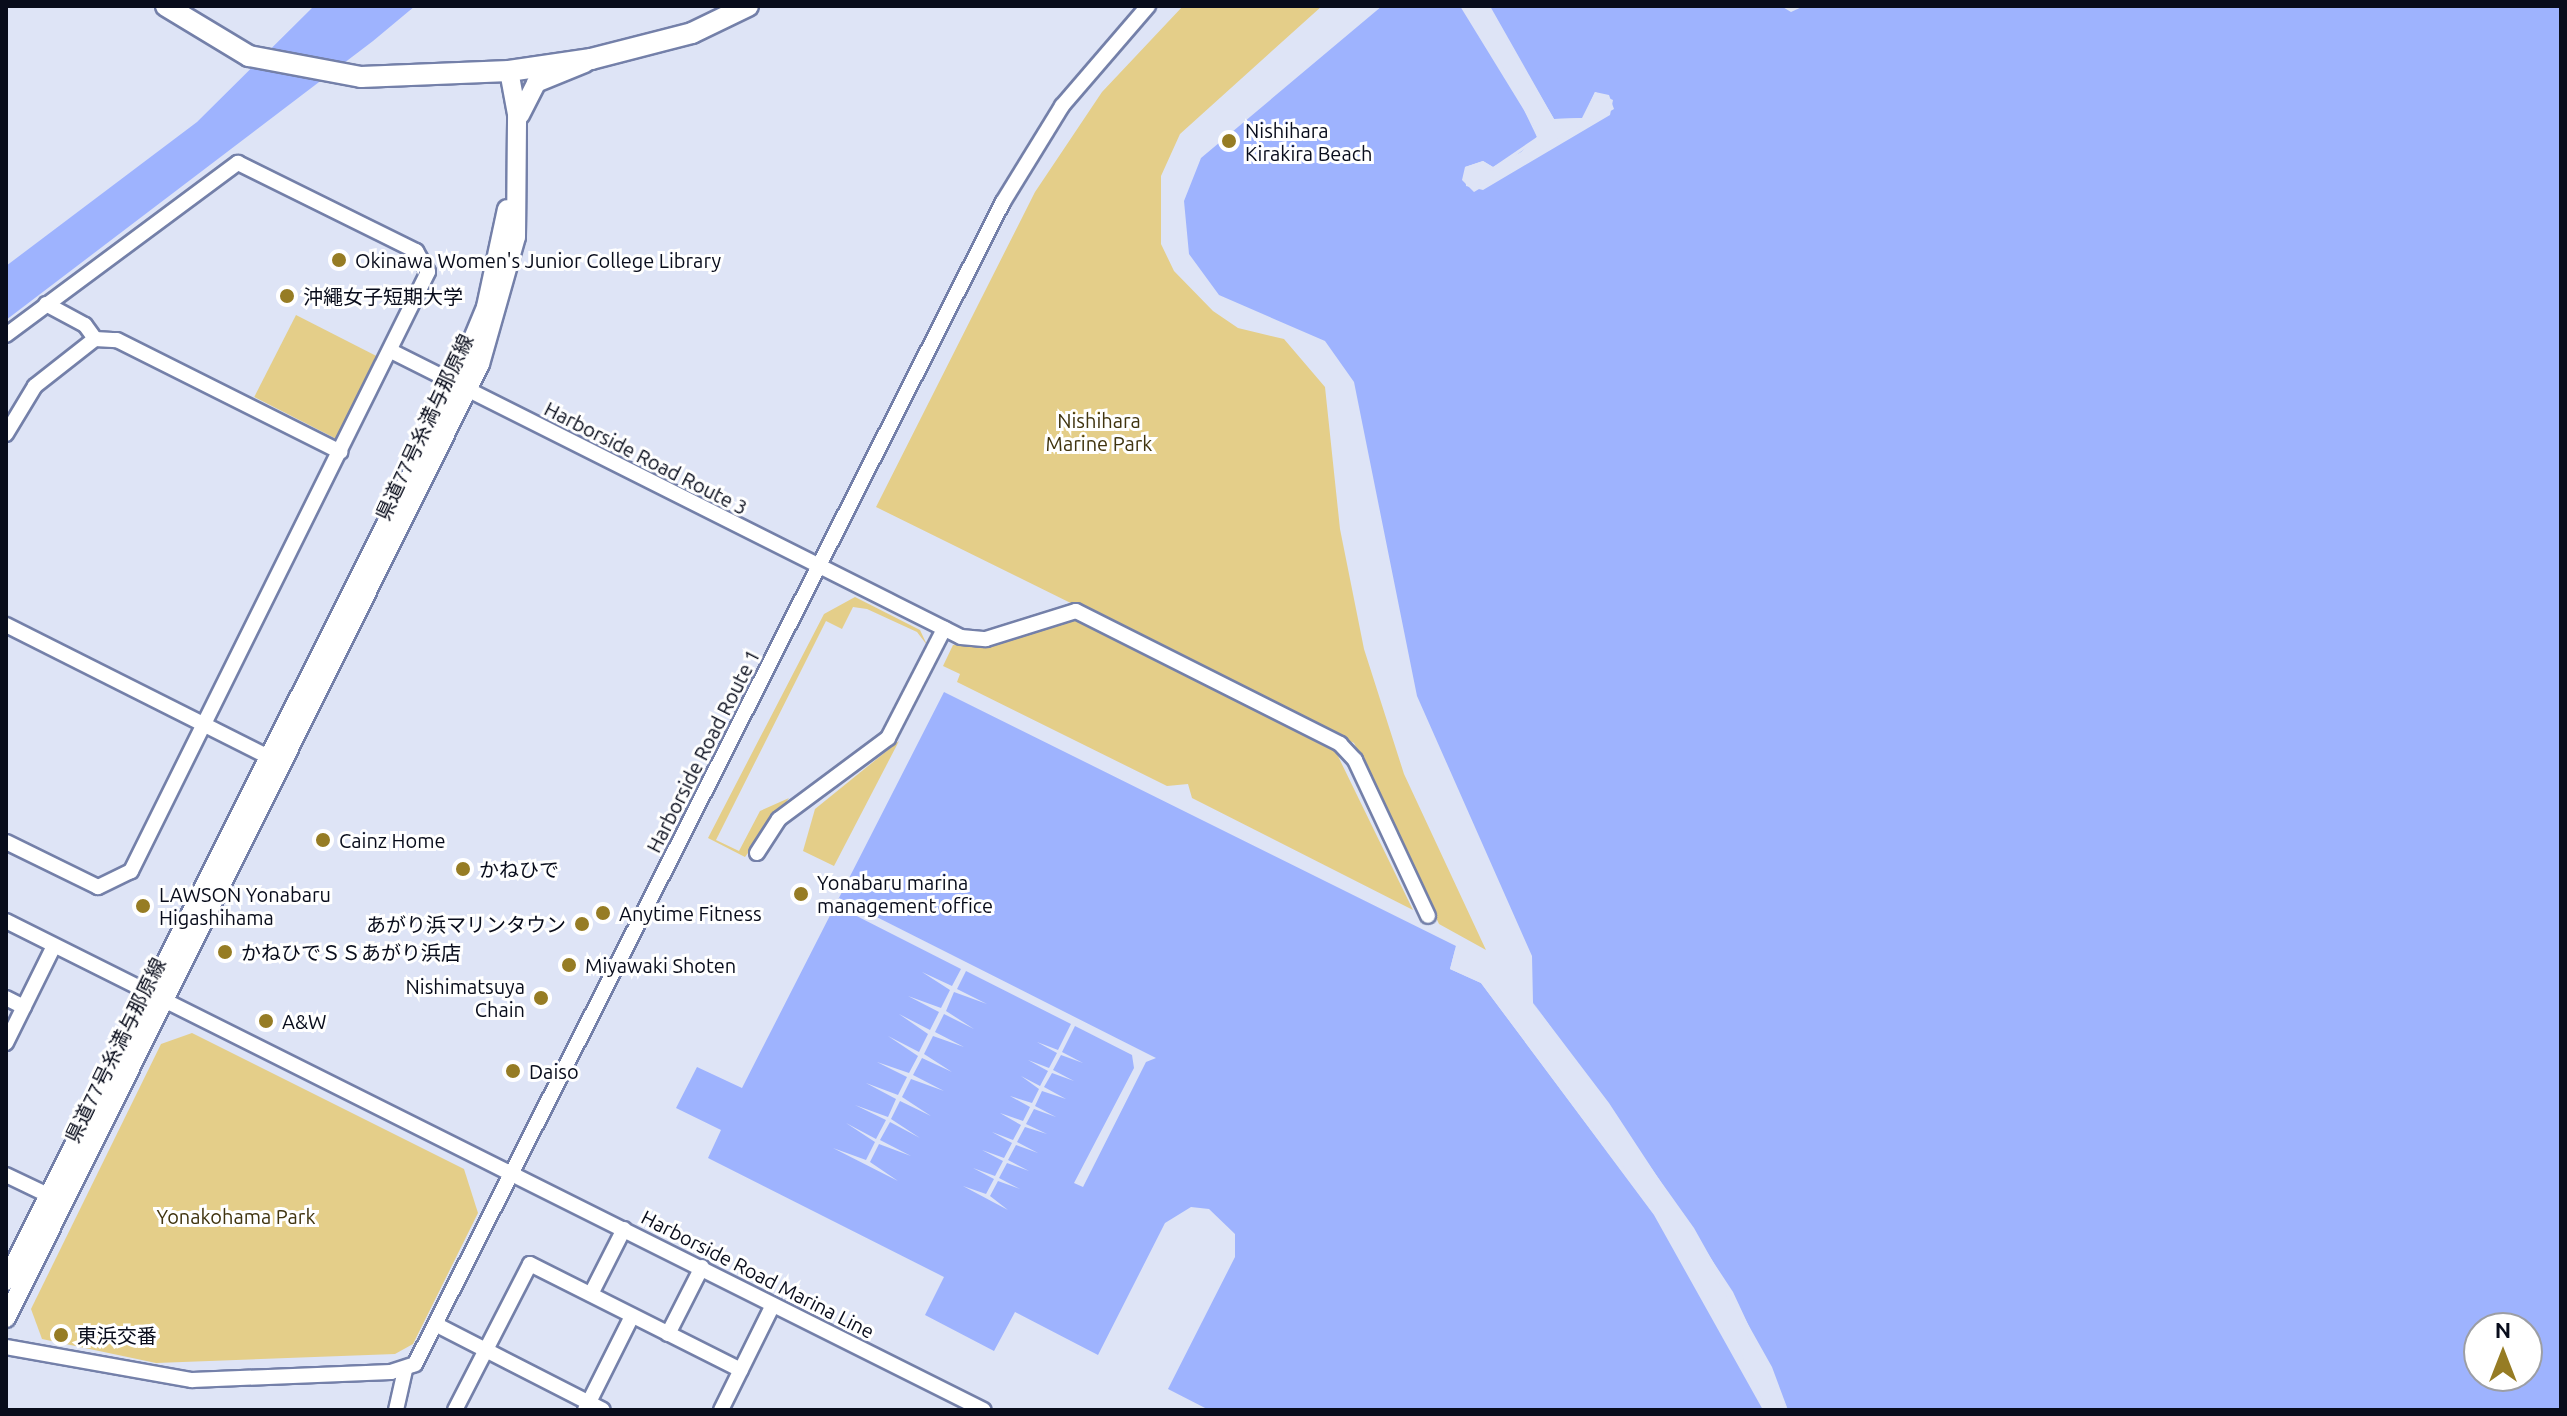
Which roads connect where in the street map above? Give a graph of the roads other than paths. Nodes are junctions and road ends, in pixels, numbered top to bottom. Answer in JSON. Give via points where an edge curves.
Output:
{"nodes":[{"id":1,"x":166,"y":6,"type":"edge"},
{"id":2,"x":727,"y":6,"type":"edge"},
{"id":3,"x":748,"y":6,"type":"edge"},
{"id":4,"x":1148,"y":6,"type":"edge"},
{"id":5,"x":673,"y":34,"type":"junction"},
{"id":6,"x":591,"y":59,"type":"junction"},
{"id":7,"x":509,"y":71,"type":"junction"},
{"id":8,"x":516,"y":134,"type":"junction"},
{"id":9,"x":46,"y":304,"type":"junction"},
{"id":10,"x":6,"y":335,"type":"edge"},
{"id":11,"x":95,"y":339,"type":"junction"},
{"id":12,"x":393,"y":352,"type":"junction"},
{"id":13,"x":462,"y":388,"type":"junction"},
{"id":14,"x":6,"y":434,"type":"edge"},
{"id":15,"x":341,"y":452,"type":"junction"},
{"id":16,"x":818,"y":567,"type":"junction"},
{"id":17,"x":6,"y":625,"type":"edge"},
{"id":18,"x":944,"y":629,"type":"junction"},
{"id":19,"x":204,"y":725,"type":"junction"},
{"id":20,"x":268,"y":757,"type":"junction"},
{"id":21,"x":6,"y":842,"type":"edge"},
{"id":22,"x":757,"y":853,"type":"dead end"},
{"id":23,"x":1428,"y":916,"type":"dead end"},
{"id":24,"x":6,"y":921,"type":"edge"},
{"id":25,"x":54,"y":946,"type":"junction"},
{"id":26,"x":156,"y":996,"type":"junction"},
{"id":27,"x":6,"y":998,"type":"edge"},
{"id":28,"x":24,"y":1007,"type":"junction"},
{"id":29,"x":6,"y":1043,"type":"edge"},
{"id":30,"x":6,"y":1175,"type":"edge"},
{"id":31,"x":513,"y":1175,"type":"junction"},
{"id":32,"x":50,"y":1196,"type":"junction"},
{"id":33,"x":624,"y":1229,"type":"junction"},
{"id":34,"x":702,"y":1267,"type":"junction"},
{"id":35,"x":6,"y":1281,"type":"edge"},
{"id":36,"x":591,"y":1294,"type":"junction"},
{"id":37,"x":773,"y":1305,"type":"junction"},
{"id":38,"x":632,"y":1316,"type":"junction"},
{"id":39,"x":6,"y":1318,"type":"edge"},
{"id":40,"x":437,"y":1325,"type":"junction"},
{"id":41,"x":668,"y":1334,"type":"junction"},
{"id":42,"x":6,"y":1347,"type":"edge"},
{"id":43,"x":486,"y":1351,"type":"junction"},
{"id":44,"x":405,"y":1370,"type":"junction"},
{"id":45,"x":741,"y":1370,"type":"junction"},
{"id":46,"x":587,"y":1406,"type":"edge"},
{"id":47,"x":396,"y":1410,"type":"edge"},
{"id":48,"x":455,"y":1410,"type":"edge"},
{"id":49,"x":603,"y":1410,"type":"edge"},
{"id":50,"x":721,"y":1410,"type":"edge"},
{"id":51,"x":984,"y":1410,"type":"edge"}],
"edges":[{"from":1,"to":7,"type":"highway","via":[[249,56],[325,75]]},
{"from":2,"to":5,"type":"highway"},
{"from":3,"to":5,"type":"highway"},
{"from":4,"to":16,"type":"street","name":"Harborside Road Route 1","via":[[1080,82],[1022,167]]},
{"from":5,"to":6,"type":"highway"},
{"from":6,"to":7,"type":"highway"},
{"from":6,"to":8,"type":"main road","via":[[528,90]]},
{"from":7,"to":8,"type":"main road","name":"県道77号糸満与那原線"},
{"from":7,"to":13,"type":"main road","name":"県道77号糸満与那原線","via":[[504,229]]},
{"from":8,"to":13,"type":"main road","name":"県道77号糸満与那原線","via":[[511,267]]},
{"from":9,"to":10,"type":"street"},
{"from":9,"to":11,"type":"street","via":[[85,325]]},
{"from":9,"to":12,"type":"street","via":[[238,163],[424,260],[427,282]]},
{"from":11,"to":14,"type":"street","via":[[35,386]]},
{"from":11,"to":15,"type":"street","via":[[117,340]]},
{"from":12,"to":13,"type":"street","name":"Harborside Road Route 3"},
{"from":12,"to":15,"type":"street"},
{"from":13,"to":16,"type":"street","name":"Harborside Road Route 3"},
{"from":13,"to":20,"type":"main road","name":"県道77号糸満与那原線"},
{"from":13,"to":26,"type":"main road","name":"県道77号糸満与那原線"},
{"from":15,"to":19,"type":"street"},
{"from":16,"to":18,"type":"street","name":"Harborside Road Route 3"},
{"from":16,"to":31,"type":"street","name":"Harborside Road Route 1"},
{"from":17,"to":19,"type":"street"},
{"from":18,"to":22,"type":"street","via":[[888,738],[779,819]]},
{"from":18,"to":23,"type":"street","name":"Harborside Road Route 3","via":[[986,639],[1076,611],[1340,744],[1355,760]]},
{"from":19,"to":20,"type":"street"},
{"from":19,"to":21,"type":"street","via":[[123,880],[90,884]]},
{"from":20,"to":26,"type":"main road","name":"県道77号糸満与那原線"},
{"from":24,"to":25,"type":"street"},
{"from":25,"to":26,"type":"street"},
{"from":25,"to":28,"type":"street"},
{"from":26,"to":31,"type":"street"},
{"from":26,"to":32,"type":"main road","name":"県道77号糸満与那原線"},
{"from":26,"to":39,"type":"main road","name":"県道77号糸満与那原線"},
{"from":27,"to":28,"type":"street"},
{"from":28,"to":29,"type":"street"},
{"from":30,"to":32,"type":"street"},
{"from":31,"to":33,"type":"street","name":"Harborside Road Marina Line"},
{"from":31,"to":40,"type":"street","name":"Harborside Road Route 1"},
{"from":32,"to":35,"type":"main road","name":"県道77号糸満与那原線"},
{"from":33,"to":34,"type":"street","name":"Harborside Road Marina Line"},
{"from":33,"to":36,"type":"street"},
{"from":34,"to":37,"type":"street","name":"Harborside Road Marina Line"},
{"from":34,"to":41,"type":"street"},
{"from":36,"to":38,"type":"street"},
{"from":36,"to":43,"type":"street","via":[[530,1264]]},
{"from":37,"to":45,"type":"street"},
{"from":37,"to":51,"type":"street","name":"Harborside Road Marina Line"},
{"from":38,"to":41,"type":"street"},
{"from":38,"to":46,"type":"street"},
{"from":40,"to":43,"type":"street"},
{"from":40,"to":44,"type":"street","name":"Harborside Road Route 1"},
{"from":41,"to":45,"type":"street"},
{"from":42,"to":44,"type":"street","via":[[177,1379]]},
{"from":43,"to":46,"type":"street"},
{"from":43,"to":48,"type":"street"},
{"from":44,"to":47,"type":"street"},
{"from":45,"to":50,"type":"street"},
{"from":46,"to":49,"type":"street"}]}
